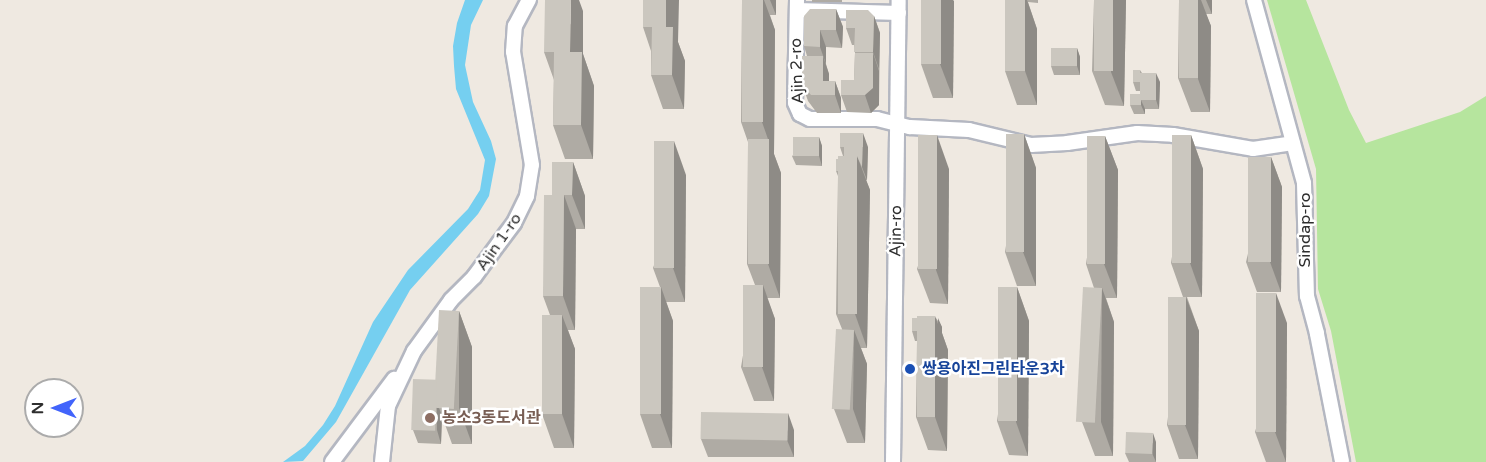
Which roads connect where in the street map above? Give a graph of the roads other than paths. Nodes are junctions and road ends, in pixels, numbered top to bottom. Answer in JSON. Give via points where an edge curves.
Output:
{"nodes":[{"id":1,"x":529,"y":0,"type":"edge"},
{"id":2,"x":1254,"y":0,"type":"edge"},
{"id":3,"x":797,"y":5,"type":"edge"},
{"id":4,"x":899,"y":6,"type":"edge"},
{"id":5,"x":898,"y":124,"type":"junction"},
{"id":6,"x":1293,"y":143,"type":"junction"},
{"id":7,"x":407,"y":364,"type":"junction"},
{"id":8,"x":332,"y":462,"type":"edge"},
{"id":9,"x":382,"y":462,"type":"edge"},
{"id":10,"x":893,"y":462,"type":"edge"},
{"id":11,"x":1342,"y":462,"type":"edge"}],
"edges":[{"from":1,"to":7,"type":"street","name":"Ajin 1-ro","via":[[515,26],[513,52],[532,165],[527,196],[504,237],[451,300]]},
{"from":2,"to":6,"type":"street","name":"Sindap-ro"},
{"from":3,"to":4,"type":"street"},
{"from":3,"to":5,"type":"street","name":"Ajin 2-ro","via":[[795,103],[800,114]]},
{"from":4,"to":5,"type":"street","name":"Ajin-ro"},
{"from":5,"to":6,"type":"street","via":[[969,130],[1031,145],[1137,134],[1173,135],[1253,149]]},
{"from":5,"to":10,"type":"street","name":"Ajin-ro"},
{"from":6,"to":11,"type":"street","name":"Sindap-ro","via":[[1304,183],[1307,297]]},
{"from":7,"to":8,"type":"street"},
{"from":7,"to":9,"type":"street","name":"Ajin 1-ro","via":[[388,406]]}]}
